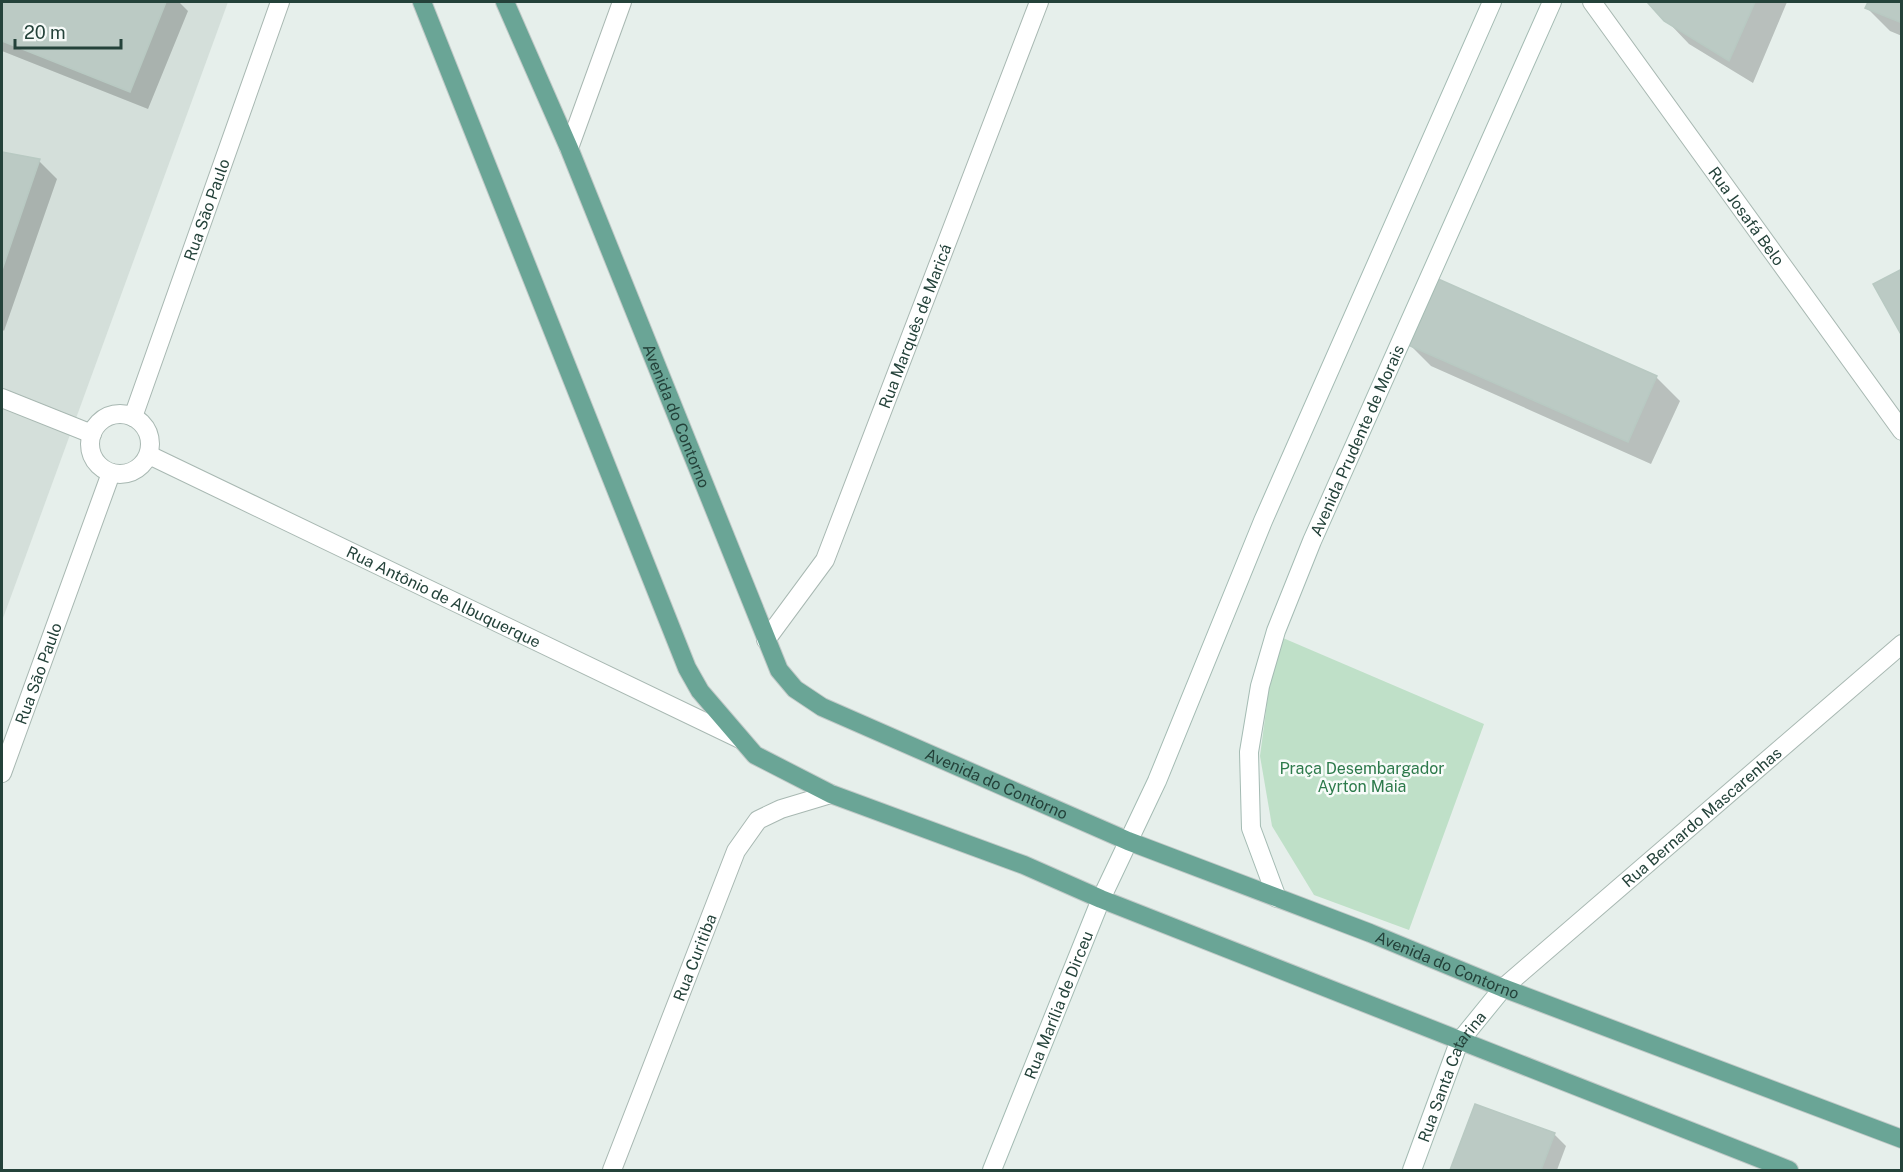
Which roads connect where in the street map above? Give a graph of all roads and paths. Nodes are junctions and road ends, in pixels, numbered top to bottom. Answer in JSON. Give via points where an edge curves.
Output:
{"nodes":[{"id":1,"x":280,"y":2,"type":"edge"},
{"id":2,"x":422,"y":2,"type":"edge"},
{"id":3,"x":505,"y":2,"type":"edge"},
{"id":4,"x":622,"y":2,"type":"edge"},
{"id":5,"x":1039,"y":2,"type":"edge"},
{"id":6,"x":1492,"y":2,"type":"edge"},
{"id":7,"x":1552,"y":2,"type":"edge"},
{"id":8,"x":1592,"y":2,"type":"edge"},
{"id":9,"x":568,"y":148,"type":"junction"},
{"id":10,"x":2,"y":398,"type":"edge"},
{"id":11,"x":133,"y":417,"type":"junction"},
{"id":12,"x":1902,"y":431,"type":"edge"},
{"id":13,"x":92,"y":434,"type":"junction"},
{"id":14,"x":149,"y":455,"type":"junction"},
{"id":15,"x":111,"y":473,"type":"junction"},
{"id":16,"x":766,"y":640,"type":"junction"},
{"id":17,"x":1902,"y":644,"type":"edge"},
{"id":18,"x":740,"y":739,"type":"junction"},
{"id":19,"x":2,"y":773,"type":"edge"},
{"id":20,"x":831,"y":794,"type":"junction"},
{"id":21,"x":1128,"y":841,"type":"junction"},
{"id":22,"x":1277,"y":898,"type":"junction"},
{"id":23,"x":1101,"y":899,"type":"junction"},
{"id":24,"x":1503,"y":988,"type":"junction"},
{"id":25,"x":1459,"y":1042,"type":"junction"},
{"id":26,"x":1902,"y":1139,"type":"edge"},
{"id":27,"x":612,"y":1170,"type":"edge"},
{"id":28,"x":992,"y":1170,"type":"edge"},
{"id":29,"x":1412,"y":1170,"type":"edge"},
{"id":30,"x":1789,"y":1170,"type":"edge"}],
"edges":[{"from":1,"to":11,"type":"street","name":"Rua São Paulo"},
{"from":2,"to":18,"type":"main road","via":[[687,668],[700,691]]},
{"from":3,"to":9,"type":"main road","name":"Avenida do Contorno"},
{"from":4,"to":9,"type":"street"},
{"from":5,"to":16,"type":"street","name":"Rua Marquês de Maricá","via":[[825,560]]},
{"from":6,"to":21,"type":"street","via":[[1263,521],[1157,781]]},
{"from":7,"to":22,"type":"street","name":"Avenida Prudente de Morais","via":[[1312,541],[1276,631],[1260,686],[1249,752],[1251,828]]},
{"from":8,"to":12,"type":"street","name":"Rua Josafá Belo"},
{"from":9,"to":16,"type":"main road","name":"Avenida do Contorno"},
{"from":10,"to":13,"type":"street"},
{"from":11,"to":13,"type":"street","via":[[113,415],[96,426]]},
{"from":11,"to":14,"type":"street","via":[[150,437]]},
{"from":13,"to":15,"type":"street","via":[[90,444],[96,462]]},
{"from":14,"to":15,"type":"street","via":[[129,473]]},
{"from":14,"to":18,"type":"street","name":"Rua Antônio de Albuquerque"},
{"from":15,"to":19,"type":"street","name":"Rua São Paulo"},
{"from":16,"to":21,"type":"main road","name":"Avenida do Contorno","via":[[779,670],[795,689],[822,707]]},
{"from":17,"to":24,"type":"street","name":"Rua Bernardo Mascarenhas"},
{"from":18,"to":20,"type":"main road","via":[[755,755]]},
{"from":20,"to":23,"type":"main road","via":[[1024,865]]},
{"from":20,"to":27,"type":"street","name":"Rua Curitiba","via":[[758,820],[736,851]]},
{"from":21,"to":22,"type":"main road","name":"Avenida do Contorno"},
{"from":21,"to":23,"type":"street","name":"Rua Marília de Dirceu"},
{"from":22,"to":24,"type":"main road","name":"Avenida do Contorno"},
{"from":23,"to":25,"type":"main road"},
{"from":23,"to":28,"type":"street","name":"Rua Marília de Dirceu"},
{"from":24,"to":25,"type":"street","name":"Rua Santa Catarina"},
{"from":24,"to":26,"type":"main road","name":"Avenida do Contorno"},
{"from":25,"to":29,"type":"street","name":"Rua Santa Catarina"},
{"from":25,"to":30,"type":"main road"}]}
